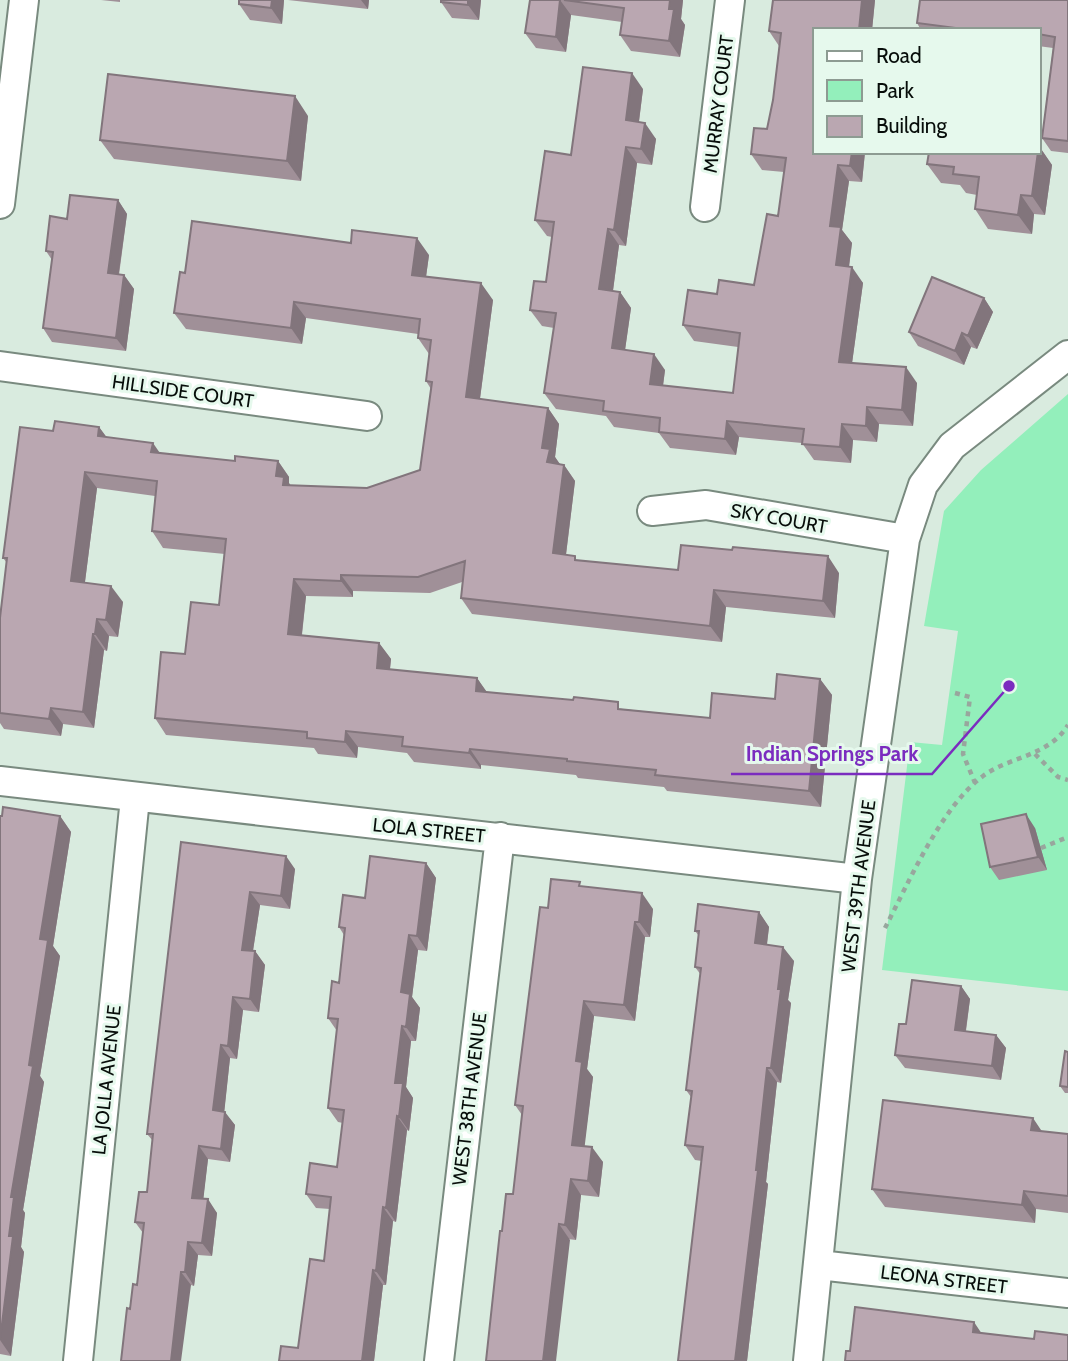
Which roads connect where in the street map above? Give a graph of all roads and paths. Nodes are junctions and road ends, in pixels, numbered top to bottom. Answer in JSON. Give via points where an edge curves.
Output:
{"nodes":[{"id":1,"x":24,"y":0,"type":"edge"},
{"id":2,"x":730,"y":0,"type":"edge"},
{"id":3,"x":0,"y":204,"type":"edge"},
{"id":4,"x":705,"y":207,"type":"dead end"},
{"id":5,"x":1068,"y":355,"type":"edge"},
{"id":6,"x":0,"y":366,"type":"edge"},
{"id":7,"x":367,"y":416,"type":"dead end"},
{"id":8,"x":652,"y":511,"type":"dead end"},
{"id":9,"x":905,"y":539,"type":"junction"},
{"id":10,"x":955,"y":693,"type":"dead end"},
{"id":11,"x":1068,"y":725,"type":"edge"},
{"id":12,"x":1035,"y":754,"type":"junction"},
{"id":13,"x":1068,"y":779,"type":"edge"},
{"id":14,"x":0,"y":781,"type":"edge"},
{"id":15,"x":975,"y":783,"type":"junction"},
{"id":16,"x":135,"y":798,"type":"junction"},
{"id":17,"x":500,"y":837,"type":"junction"},
{"id":18,"x":1068,"y":837,"type":"edge"},
{"id":19,"x":1041,"y":848,"type":"dead end"},
{"id":20,"x":857,"y":879,"type":"junction"},
{"id":21,"x":881,"y":935,"type":"dead end"},
{"id":22,"x":819,"y":1265,"type":"junction"},
{"id":23,"x":1068,"y":1293,"type":"edge"},
{"id":24,"x":78,"y":1361,"type":"edge"},
{"id":25,"x":439,"y":1361,"type":"edge"},
{"id":26,"x":808,"y":1361,"type":"edge"}],
"edges":[{"from":1,"to":3,"type":"street"},
{"from":2,"to":4,"type":"street","name":"MURRAY COURT"},
{"from":5,"to":9,"type":"street","name":"WEST 39TH AVENUE","via":[[952,446],[923,485]]},
{"from":6,"to":7,"type":"street","name":"HILLSIDE COURT"},
{"from":8,"to":9,"type":"street","name":"SKY COURT","via":[[706,505]]},
{"from":9,"to":20,"type":"street","name":"WEST 39TH AVENUE"},
{"from":10,"to":15,"type":"path","via":[[970,697],[963,754]]},
{"from":11,"to":12,"type":"path"},
{"from":12,"to":13,"type":"path","via":[[1058,776]]},
{"from":12,"to":15,"type":"path","via":[[1008,763]]},
{"from":14,"to":16,"type":"street","name":"LOLA STREET"},
{"from":15,"to":21,"type":"path","via":[[947,814]]},
{"from":16,"to":17,"type":"street","name":"LOLA STREET"},
{"from":16,"to":24,"type":"street","name":"LA JOLLA AVENUE"},
{"from":17,"to":20,"type":"street","name":"LOLA STREET"},
{"from":17,"to":25,"type":"street","name":"WEST 38TH AVENUE"},
{"from":18,"to":19,"type":"path"},
{"from":20,"to":22,"type":"street","name":"WEST 39TH AVENUE"},
{"from":22,"to":23,"type":"street","name":"LEONA STREET"},
{"from":22,"to":26,"type":"street","name":"WEST 39TH AVENUE"}]}
